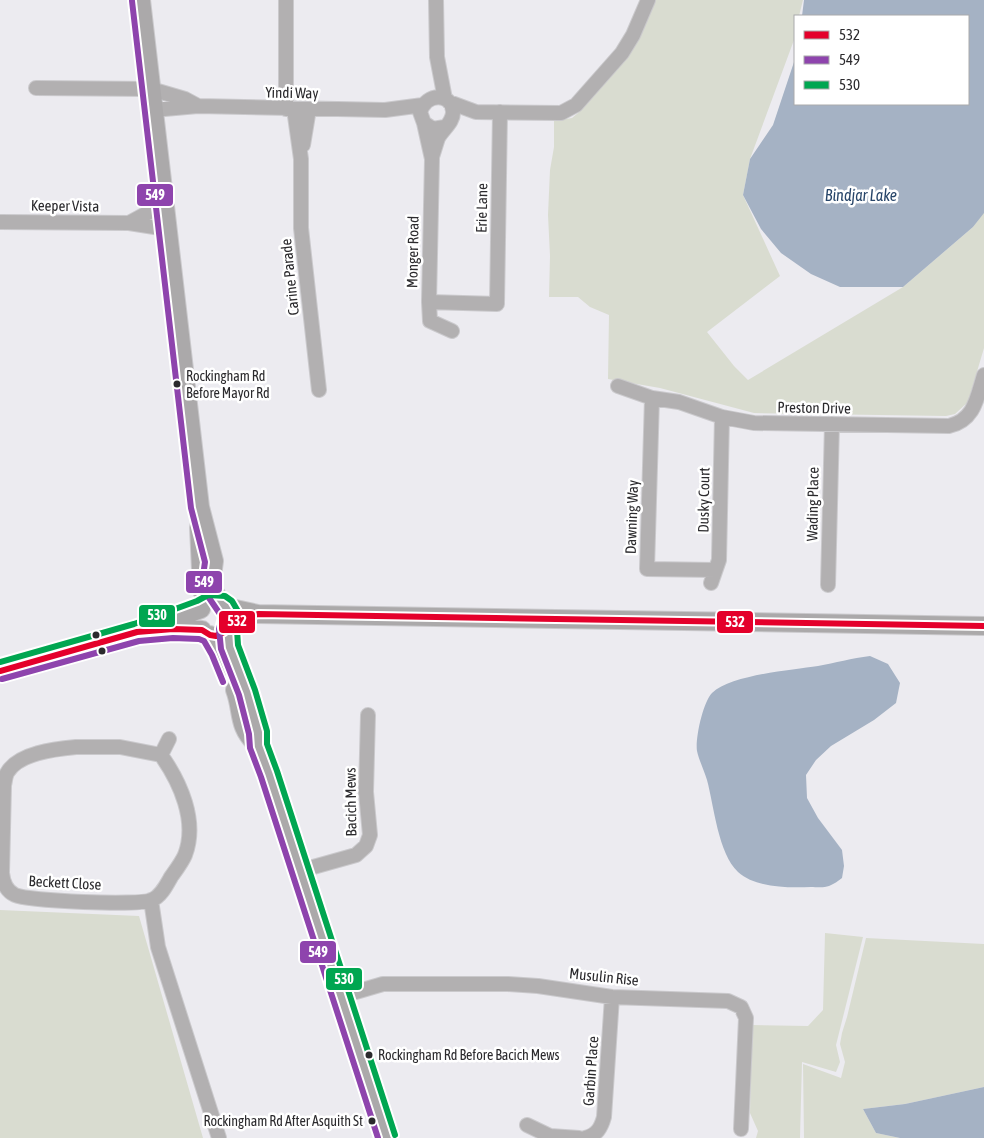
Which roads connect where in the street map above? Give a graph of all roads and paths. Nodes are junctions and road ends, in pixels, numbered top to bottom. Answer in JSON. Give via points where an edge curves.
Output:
{"nodes":[{"id":1,"x":141,"y":0,"type":"edge"},
{"id":2,"x":286,"y":0,"type":"edge"},
{"id":3,"x":436,"y":0,"type":"edge"},
{"id":4,"x":648,"y":0,"type":"edge"},
{"id":5,"x":437,"y":57,"type":"junction"},
{"id":6,"x":36,"y":88,"type":"dead end"},
{"id":7,"x":151,"y":88,"type":"junction"},
{"id":8,"x":447,"y":101,"type":"junction"},
{"id":9,"x":198,"y":106,"type":"junction"},
{"id":10,"x":290,"y":109,"type":"junction"},
{"id":11,"x":309,"y":109,"type":"junction"},
{"id":12,"x":154,"y":110,"type":"junction"},
{"id":13,"x":424,"y":111,"type":"junction"},
{"id":14,"x":476,"y":112,"type":"junction"},
{"id":15,"x":500,"y":112,"type":"junction"},
{"id":16,"x":447,"y":125,"type":"junction"},
{"id":17,"x":301,"y":159,"type":"junction"},
{"id":18,"x":432,"y":159,"type":"junction"},
{"id":19,"x":164,"y":204,"type":"junction"},
{"id":20,"x":0,"y":222,"type":"edge"},
{"id":21,"x":129,"y":223,"type":"junction"},
{"id":22,"x":167,"y":229,"type":"junction"},
{"id":23,"x":429,"y":302,"type":"junction"},
{"id":24,"x":452,"y":331,"type":"dead end"},
{"id":25,"x":984,"y":375,"type":"edge"},
{"id":26,"x":618,"y":386,"type":"dead end"},
{"id":27,"x":319,"y":390,"type":"dead end"},
{"id":28,"x":981,"y":396,"type":"edge"},
{"id":29,"x":652,"y":398,"type":"junction"},
{"id":30,"x":722,"y":417,"type":"junction"},
{"id":31,"x":832,"y":424,"type":"junction"},
{"id":32,"x":200,"y":507,"type":"junction"},
{"id":33,"x":713,"y":577,"type":"joint"},
{"id":34,"x":828,"y":584,"type":"dead end"},
{"id":35,"x":202,"y":608,"type":"junction"},
{"id":36,"x":226,"y":616,"type":"junction"},
{"id":37,"x":984,"y":626,"type":"edge"},
{"id":38,"x":137,"y":632,"type":"junction"},
{"id":39,"x":206,"y":633,"type":"junction"},
{"id":40,"x":0,"y":671,"type":"edge"},
{"id":41,"x":368,"y":715,"type":"dead end"},
{"id":42,"x":169,"y":739,"type":"dead end"},
{"id":43,"x":258,"y":746,"type":"junction"},
{"id":44,"x":161,"y":755,"type":"junction"},
{"id":45,"x":4,"y":770,"type":"edge"},
{"id":46,"x":299,"y":871,"type":"junction"},
{"id":47,"x":151,"y":900,"type":"junction"},
{"id":48,"x":342,"y":996,"type":"junction"},
{"id":49,"x":612,"y":997,"type":"junction"},
{"id":50,"x":527,"y":1125,"type":"dead end"},
{"id":51,"x":741,"y":1129,"type":"dead end"},
{"id":52,"x":219,"y":1138,"type":"edge"},
{"id":53,"x":387,"y":1138,"type":"edge"},
{"id":54,"x":579,"y":1138,"type":"edge"},
{"id":55,"x":585,"y":1138,"type":"edge"}],
"edges":[{"from":1,"to":7,"type":"main road"},
{"from":2,"to":10,"type":"street","name":"Carine Parade"},
{"from":3,"to":5,"type":"street"},
{"from":4,"to":15,"type":"street","name":"Yindi Way","via":[[622,53],[576,105],[561,112]]},
{"from":5,"to":8,"type":"street"},
{"from":5,"to":13,"type":"street"},
{"from":6,"to":7,"type":"street","name":"Yindi Way"},
{"from":7,"to":9,"type":"street","name":"Yindi Way"},
{"from":7,"to":12,"type":"main road"},
{"from":8,"to":13,"type":"street","name":"Yindi Way","via":[[434,97]]},
{"from":8,"to":14,"type":"street","name":"Yindi Way"},
{"from":8,"to":16,"type":"street","via":[[453,111]]},
{"from":9,"to":10,"type":"street","name":"Yindi Way"},
{"from":9,"to":12,"type":"street","name":"Yindi Way"},
{"from":10,"to":11,"type":"street","name":"Yindi Way"},
{"from":10,"to":17,"type":"street","name":"Carine Parade"},
{"from":11,"to":13,"type":"street","name":"Yindi Way"},
{"from":11,"to":17,"type":"street","name":"Carine Parade"},
{"from":12,"to":19,"type":"main road"},
{"from":13,"to":16,"type":"street","name":"Yindi Way","via":[[434,129]]},
{"from":13,"to":18,"type":"street","name":"Monger Road"},
{"from":14,"to":15,"type":"street","name":"Yindi Way"},
{"from":14,"to":16,"type":"street","name":"Yindi Way"},
{"from":15,"to":23,"type":"street","name":"Erie Lane","via":[[497,304]]},
{"from":16,"to":18,"type":"street","name":"Monger Road","via":[[438,138]]},
{"from":17,"to":27,"type":"street","name":"Carine Parade","via":[[301,228]]},
{"from":18,"to":23,"type":"street","name":"Monger Road"},
{"from":19,"to":21,"type":"street","name":"Keeper Vista"},
{"from":19,"to":22,"type":"main road"},
{"from":20,"to":21,"type":"street","name":"Keeper Vista"},
{"from":21,"to":22,"type":"street","name":"Keeper Vista"},
{"from":22,"to":32,"type":"main road"},
{"from":23,"to":24,"type":"street","name":"Monger Road","via":[[430,321]]},
{"from":25,"to":28,"type":"street","name":"Preston Drive"},
{"from":26,"to":29,"type":"street","name":"Preston Drive"},
{"from":28,"to":31,"type":"street","name":"Preston Drive","via":[[970,414],[958,424],[949,426]]},
{"from":29,"to":30,"type":"street","name":"Preston Drive","via":[[679,402]]},
{"from":29,"to":33,"type":"street","name":"Dawning Way","via":[[647,569]]},
{"from":30,"to":31,"type":"street","name":"Preston Drive","via":[[754,423]]},
{"from":30,"to":33,"type":"street","name":"Dusky Court","via":[[719,560]]},
{"from":31,"to":34,"type":"street","name":"Wading Place"},
{"from":32,"to":35,"type":"main road"},
{"from":32,"to":36,"type":"main road","via":[[213,551],[213,590]]},
{"from":35,"to":36,"type":"main road","via":[[211,603]]},
{"from":35,"to":38,"type":"main road"},
{"from":35,"to":39,"type":"main road","via":[[198,621]]},
{"from":36,"to":37,"type":"main road"},
{"from":36,"to":39,"type":"main road","via":[[220,635]]},
{"from":36,"to":43,"type":"main road","via":[[229,647],[247,692],[258,733]]},
{"from":38,"to":39,"type":"main road","via":[[172,629]]},
{"from":38,"to":40,"type":"main road"},
{"from":39,"to":43,"type":"main road","via":[[220,651],[237,695],[247,736]]},
{"from":41,"to":46,"type":"street","name":"Bacich Mews","via":[[366,792],[369,842],[356,855]]},
{"from":42,"to":44,"type":"street"},
{"from":43,"to":46,"type":"main road"},
{"from":44,"to":45,"type":"street","name":"Beckett Close","via":[[120,747],[76,746],[45,751]]},
{"from":44,"to":47,"type":"street","via":[[173,771],[187,808],[190,834],[185,855],[161,894]]},
{"from":45,"to":47,"type":"street","name":"Beckett Close","via":[[2,873],[7,889],[22,898],[35,900],[135,903]]},
{"from":46,"to":48,"type":"main road"},
{"from":47,"to":52,"type":"street","via":[[158,947]]},
{"from":48,"to":49,"type":"street","name":"Musulin Rise","via":[[383,984],[499,984]]},
{"from":48,"to":53,"type":"main road"},
{"from":49,"to":51,"type":"street","name":"Musulin Rise","via":[[728,1001],[741,1007],[746,1018]]},
{"from":49,"to":55,"type":"street","name":"Garbin Place","via":[[604,1116],[598,1132]]},
{"from":50,"to":54,"type":"street","via":[[550,1136]]}]}
